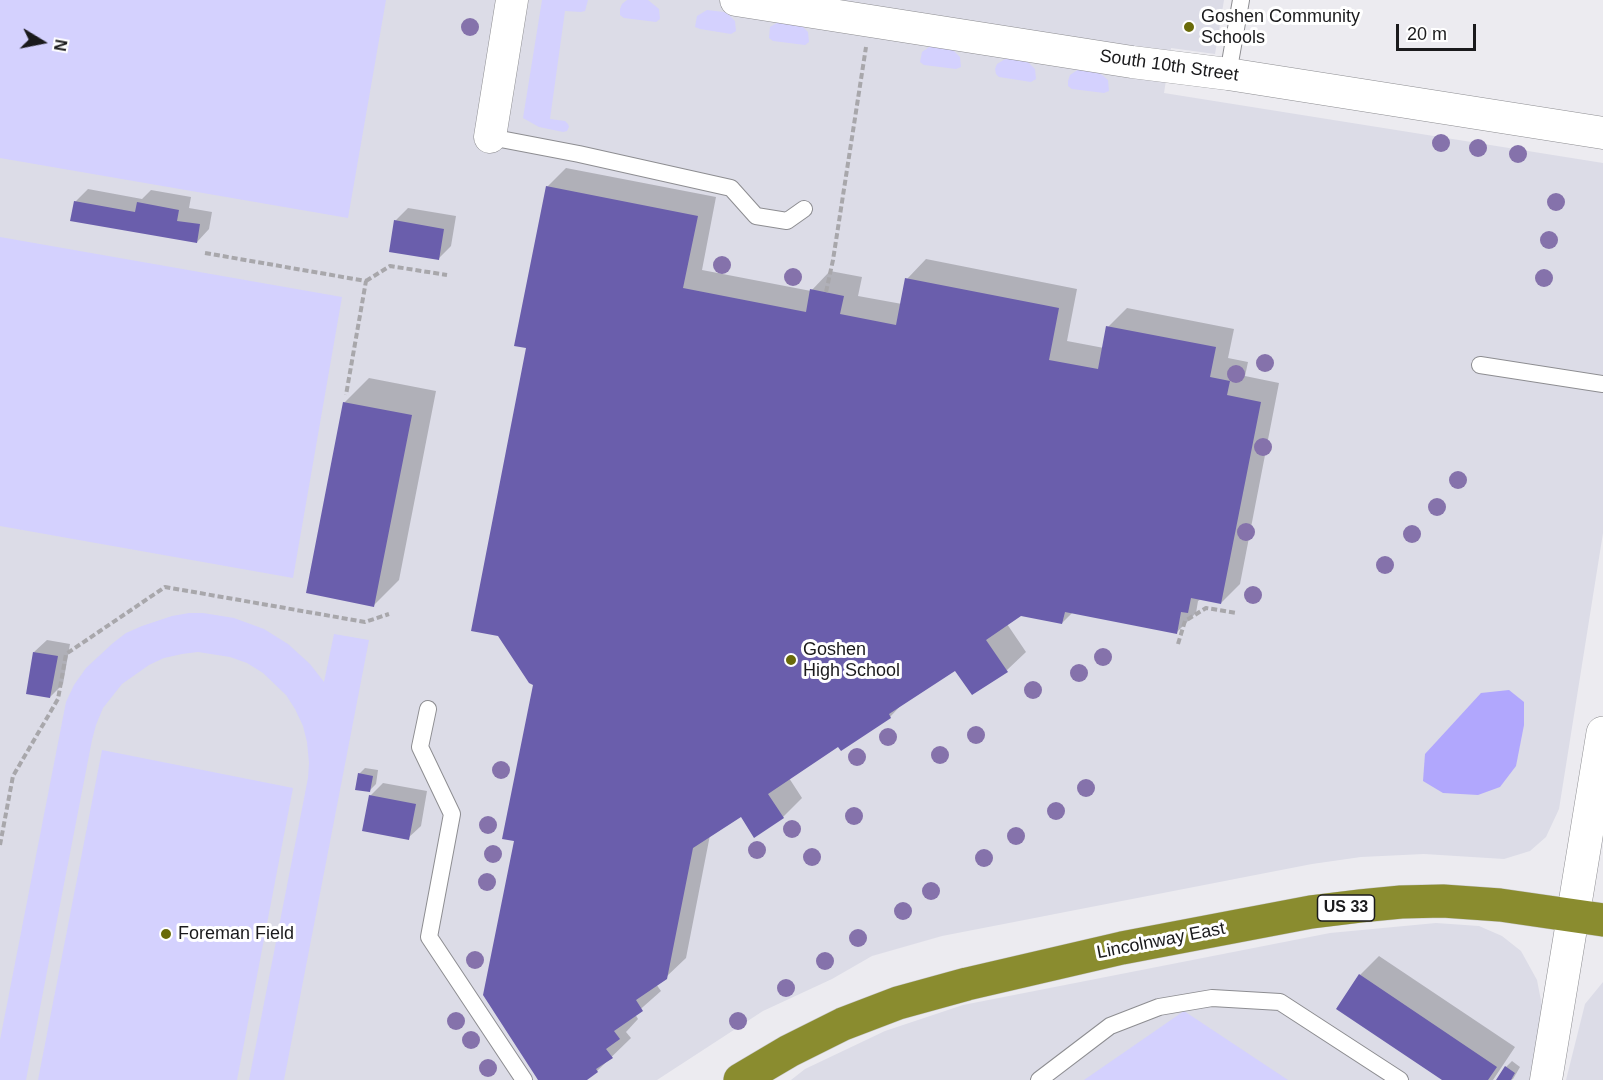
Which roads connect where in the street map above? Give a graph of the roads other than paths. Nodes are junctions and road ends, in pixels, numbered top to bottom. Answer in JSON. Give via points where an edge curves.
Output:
{"nodes":[{"id":1,"x":512,"y":0,"type":"edge"},
{"id":2,"x":736,"y":0,"type":"edge"},
{"id":3,"x":1241,"y":0,"type":"edge"},
{"id":4,"x":1228,"y":74,"type":"junction"},
{"id":5,"x":1603,"y":133,"type":"edge"},
{"id":6,"x":490,"y":137,"type":"joint"},
{"id":7,"x":804,"y":209,"type":"dead end"},
{"id":8,"x":1480,"y":365,"type":"dead end"},
{"id":9,"x":1603,"y":384,"type":"edge"},
{"id":10,"x":428,"y":709,"type":"dead end"},
{"id":11,"x":1603,"y":733,"type":"edge"},
{"id":12,"x":1588,"y":918,"type":"edge"},
{"id":13,"x":524,"y":1080,"type":"edge"},
{"id":14,"x":740,"y":1080,"type":"edge"},
{"id":15,"x":1039,"y":1080,"type":"edge"},
{"id":16,"x":1400,"y":1080,"type":"edge"},
{"id":17,"x":1546,"y":1080,"type":"edge"}],
"edges":[{"from":1,"to":6,"type":"street"},
{"from":2,"to":4,"type":"street","name":"South 10th Street"},
{"from":3,"to":4,"type":"lane"},
{"from":4,"to":5,"type":"street","name":"South 10th Street"},
{"from":6,"to":7,"type":"lane","via":[[731,188],[756,216],[787,221]]},
{"from":8,"to":9,"type":"lane"},
{"from":10,"to":13,"type":"lane","via":[[420,747],[452,814],[429,937]]},
{"from":11,"to":12,"type":"main road"},
{"from":12,"to":14,"type":"highway","name":"Lincolnway East","number":"US 33","via":[[1443,900],[1401,902],[1311,912],[1122,948],[898,1004],[834,1029]]},
{"from":12,"to":17,"type":"street"},
{"from":15,"to":16,"type":"lane","via":[[1110,1026],[1159,1007],[1212,998],[1280,1002]]}]}
